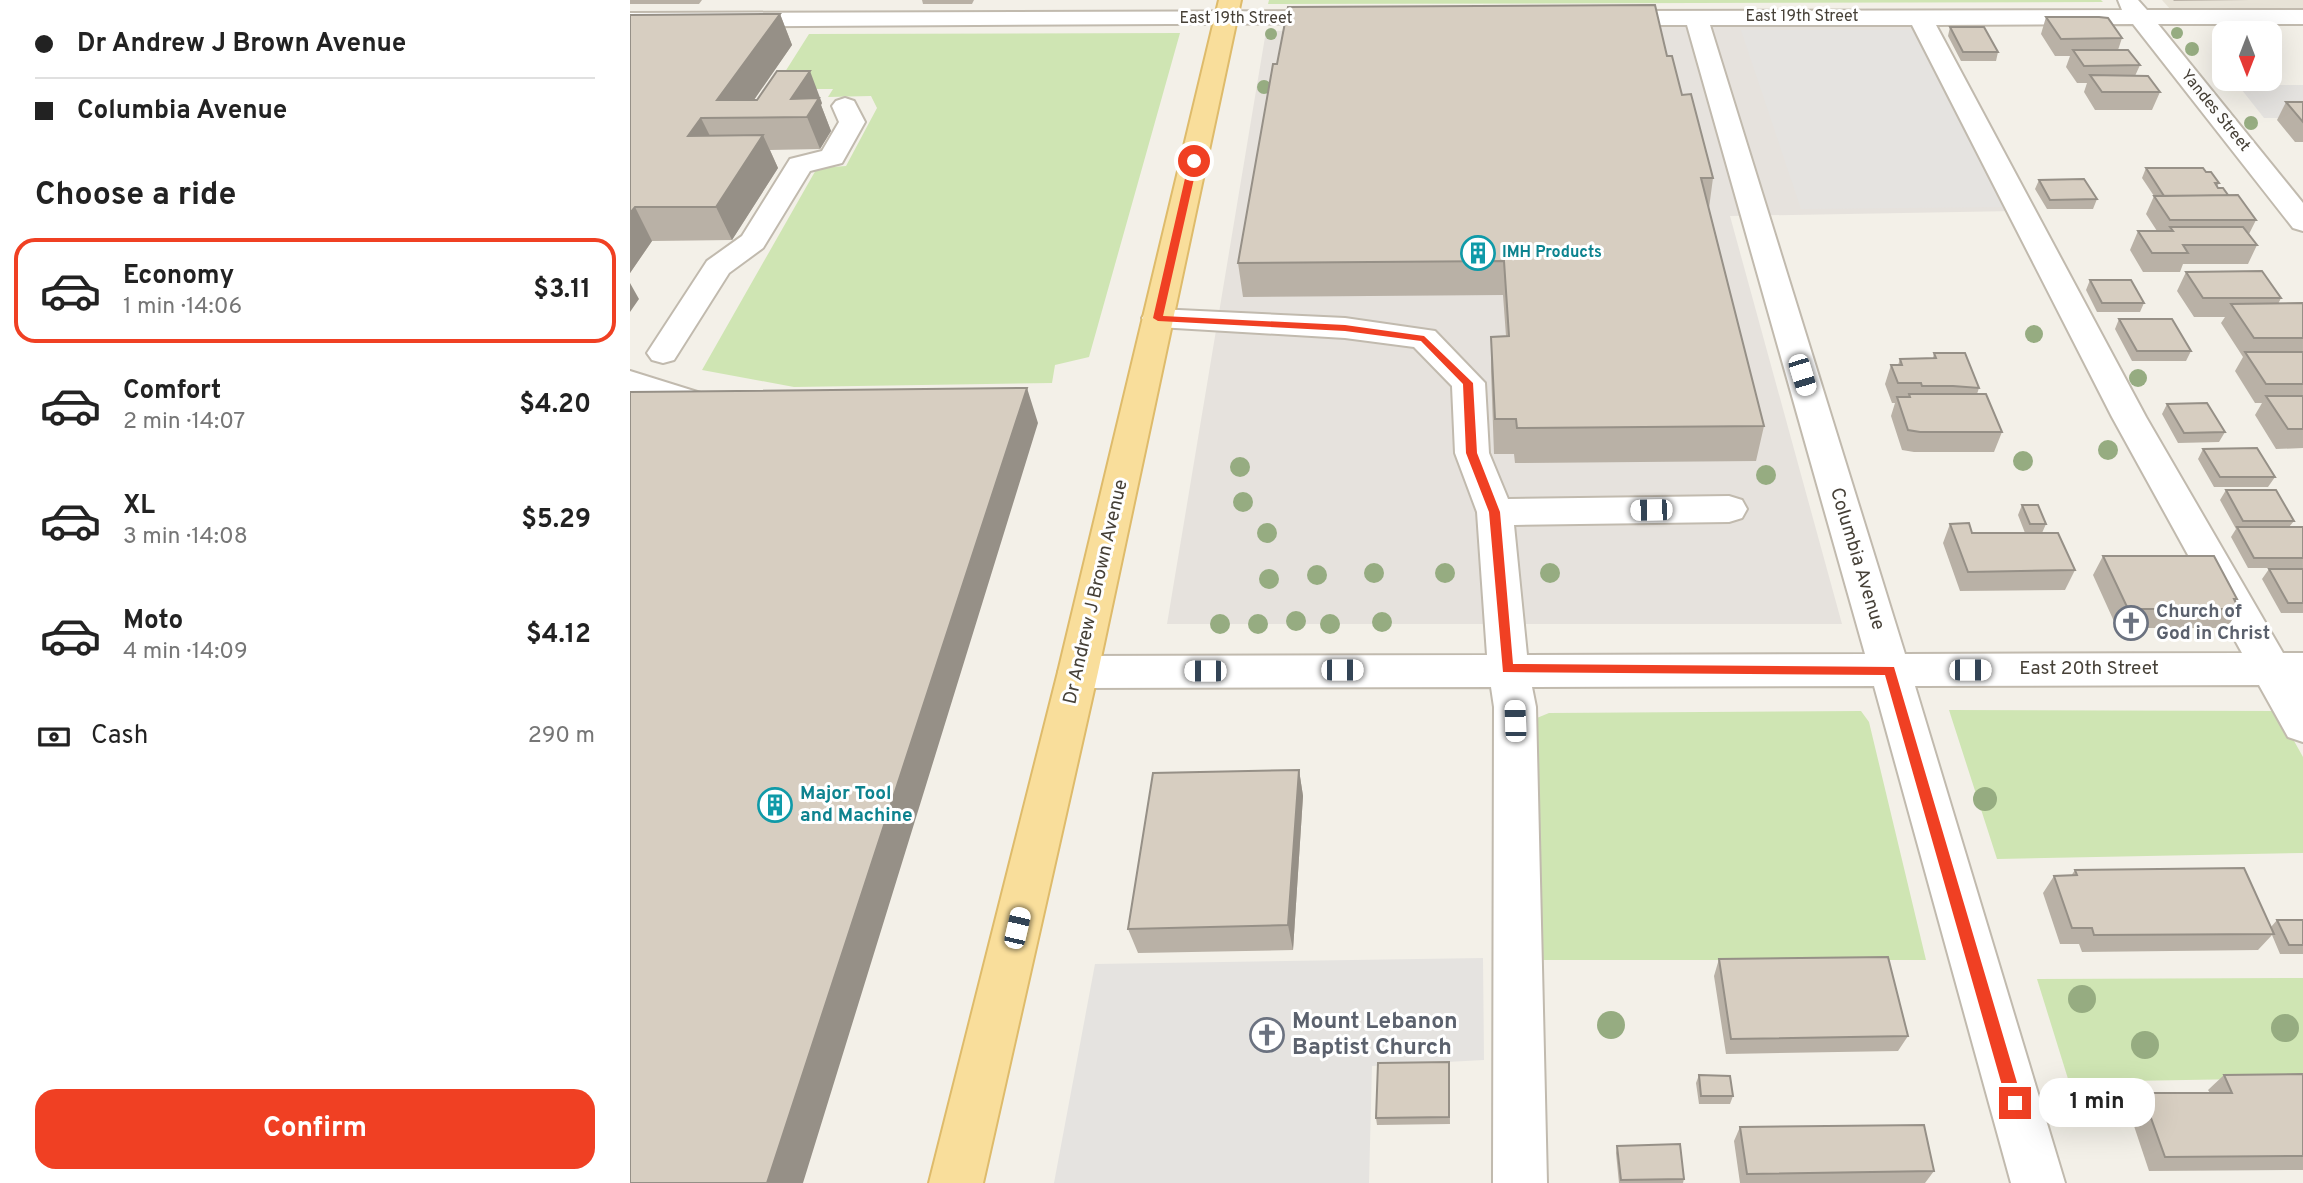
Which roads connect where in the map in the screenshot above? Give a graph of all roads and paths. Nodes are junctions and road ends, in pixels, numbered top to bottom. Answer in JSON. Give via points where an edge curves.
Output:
{"nodes":[{"id":1,"x":774,"y":0,"type":"edge"},
{"id":2,"x":2133,"y":8,"type":"edge"},
{"id":3,"x":1228,"y":9,"type":"edge"},
{"id":4,"x":1696,"y":17,"type":"junction"},
{"id":5,"x":1920,"y":17,"type":"junction"},
{"id":6,"x":2303,"y":17,"type":"edge"},
{"id":7,"x":1361,"y":18,"type":"edge"},
{"id":8,"x":1584,"y":18,"type":"edge"},
{"id":9,"x":630,"y":20,"type":"edge"},
{"id":10,"x":760,"y":20,"type":"junction"},
{"id":11,"x":845,"y":107,"type":"dead end"},
{"id":12,"x":2303,"y":222,"type":"edge"},
{"id":13,"x":1158,"y":318,"type":"junction"},
{"id":14,"x":636,"y":379,"type":"edge"},
{"id":15,"x":735,"y":411,"type":"edge"},
{"id":16,"x":1729,"y":509,"type":"dead end"},
{"id":17,"x":1495,"y":512,"type":"junction"},
{"id":18,"x":1508,"y":669,"type":"junction"},
{"id":19,"x":2288,"y":669,"type":"edge"},
{"id":20,"x":1890,"y":670,"type":"junction"},
{"id":21,"x":1078,"y":672,"type":"junction"},
{"id":22,"x":2303,"y":725,"type":"edge"},
{"id":23,"x":956,"y":1183,"type":"edge"},
{"id":24,"x":1520,"y":1183,"type":"edge"},
{"id":25,"x":2038,"y":1183,"type":"edge"}],
"edges":[{"from":1,"to":10,"type":"street"},
{"from":2,"to":5,"type":"street","name":"East 19th Street"},
{"from":2,"to":6,"type":"street","name":"East 19th Street"},
{"from":2,"to":12,"type":"street","name":"Yandes Street"},
{"from":3,"to":7,"type":"street","name":"East 19th Street"},
{"from":3,"to":10,"type":"street","name":"East 19th Street"},
{"from":3,"to":13,"type":"main road","name":"Dr Andrew J Brown Avenue"},
{"from":4,"to":5,"type":"street","name":"East 19th Street"},
{"from":4,"to":8,"type":"street","name":"East 19th Street"},
{"from":4,"to":20,"type":"street","name":"Columbia Avenue"},
{"from":5,"to":19,"type":"street","via":[[2129,417]]},
{"from":9,"to":10,"type":"street","name":"East 19th Street"},
{"from":11,"to":14,"type":"street","via":[[852,122],[832,157],[800,165],[752,242],[718,267],[663,353]]},
{"from":13,"to":17,"type":"street","via":[[1345,328],[1424,338],[1468,383],[1472,453]]},
{"from":13,"to":21,"type":"main road","name":"Dr Andrew J Brown Avenue"},
{"from":14,"to":15,"type":"street","via":[[722,411]]},
{"from":16,"to":17,"type":"street"},
{"from":17,"to":18,"type":"street"},
{"from":18,"to":20,"type":"street","name":"East 20th Street"},
{"from":18,"to":21,"type":"street","name":"East 20th Street"},
{"from":18,"to":24,"type":"street","via":[[1515,714]]},
{"from":19,"to":20,"type":"street","name":"East 20th Street"},
{"from":19,"to":22,"type":"street"},
{"from":20,"to":25,"type":"street","name":"Columbia Avenue"},
{"from":21,"to":23,"type":"main road","name":"Dr Andrew J Brown Avenue"}]}
